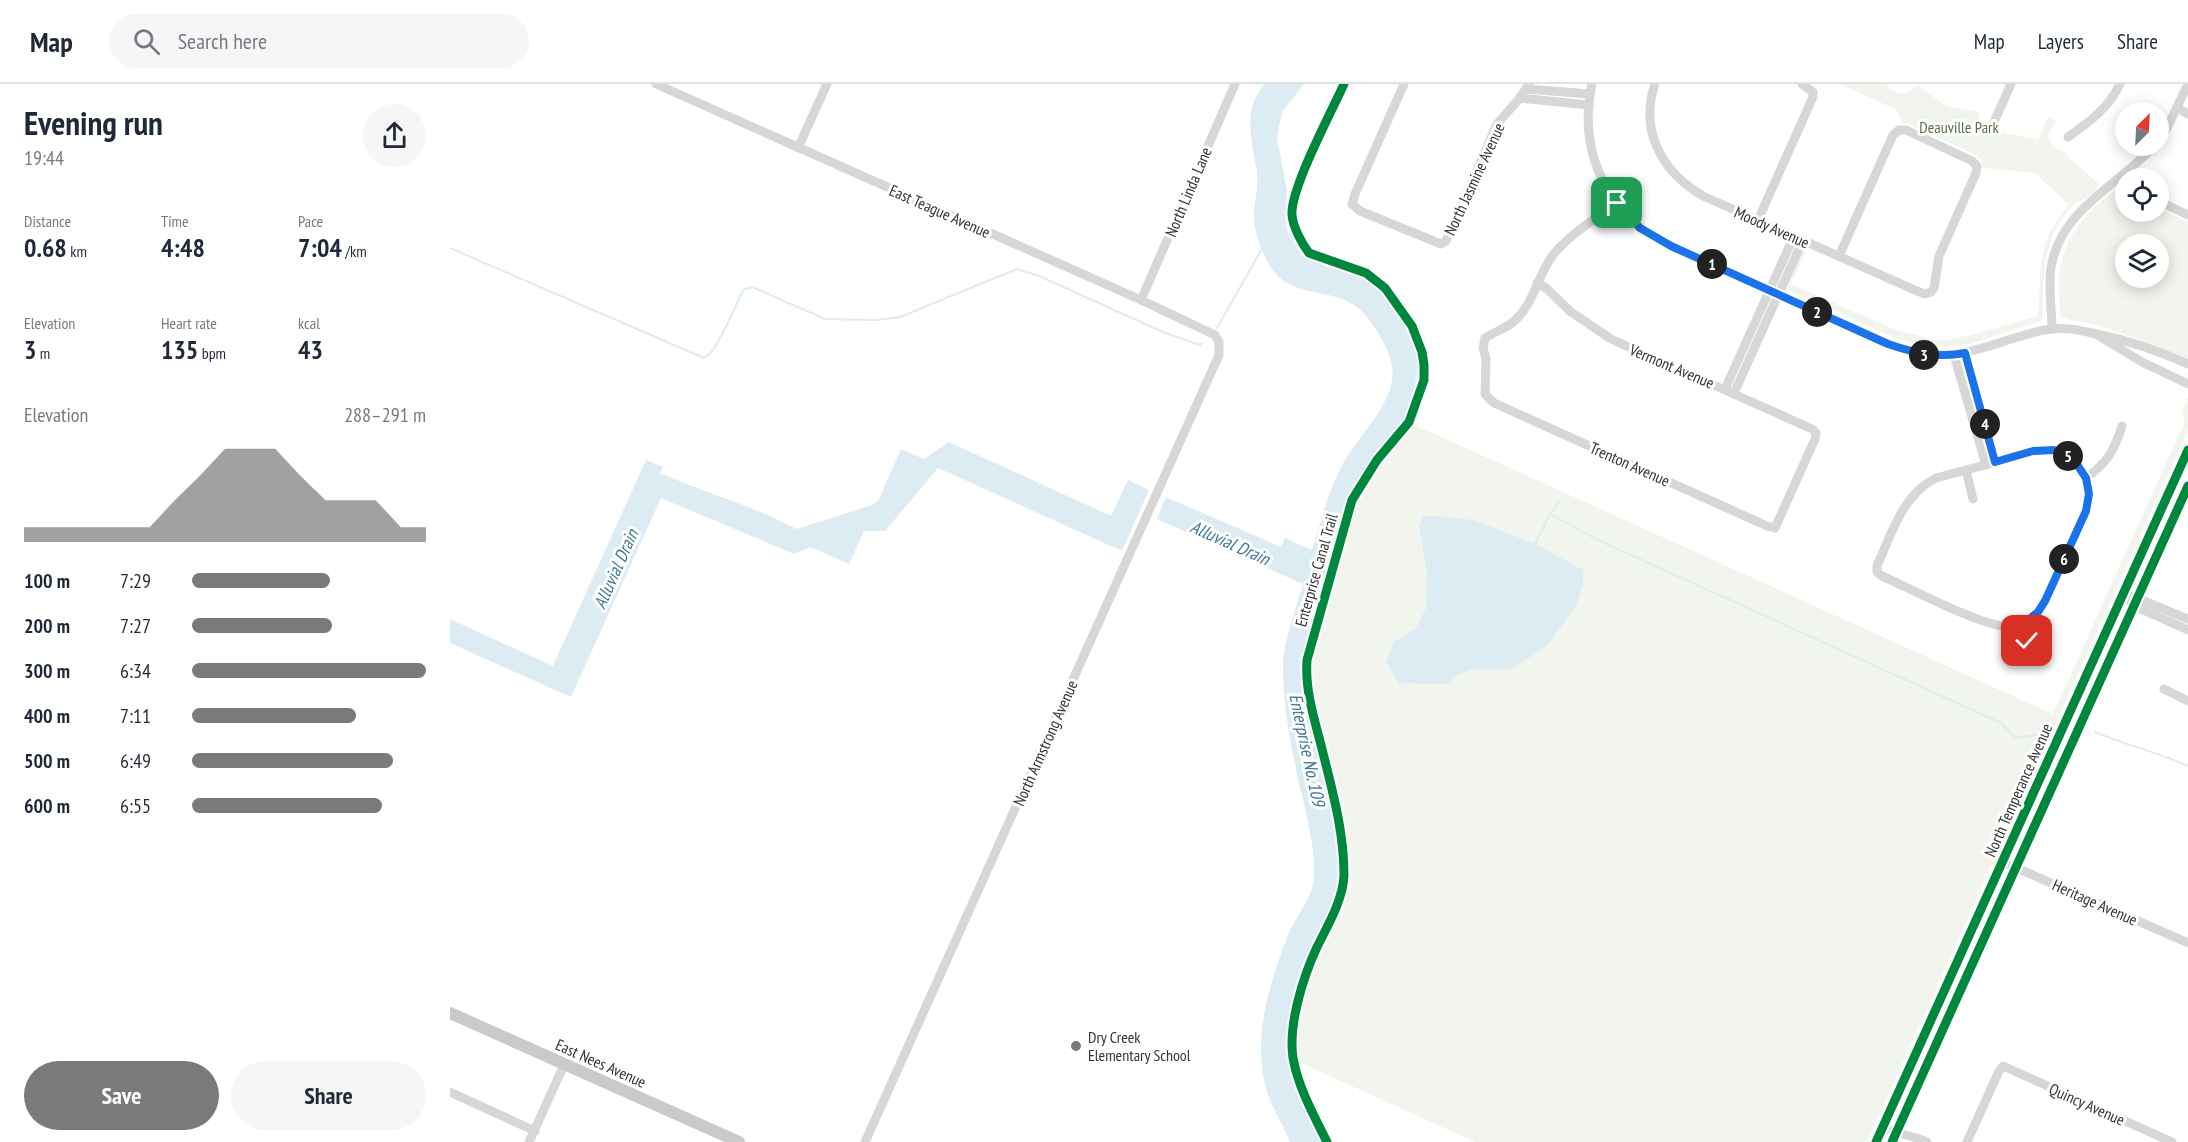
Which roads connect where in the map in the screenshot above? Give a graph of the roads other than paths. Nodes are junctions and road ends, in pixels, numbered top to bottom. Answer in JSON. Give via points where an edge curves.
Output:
{"nodes":[{"id":1,"x":656,"y":84,"type":"edge"},
{"id":2,"x":827,"y":84,"type":"edge"},
{"id":3,"x":1235,"y":84,"type":"edge"},
{"id":4,"x":1404,"y":84,"type":"edge"},
{"id":5,"x":1592,"y":84,"type":"edge"},
{"id":6,"x":1655,"y":84,"type":"edge"},
{"id":7,"x":1802,"y":84,"type":"edge"},
{"id":8,"x":2011,"y":84,"type":"edge"},
{"id":9,"x":2120,"y":84,"type":"edge"},
{"id":10,"x":2188,"y":84,"type":"edge"},
{"id":11,"x":1528,"y":86,"type":"edge"},
{"id":12,"x":1590,"y":94,"type":"junction"},
{"id":13,"x":1520,"y":98,"type":"junction"},
{"id":14,"x":1589,"y":105,"type":"junction"},
{"id":15,"x":2177,"y":108,"type":"junction"},
{"id":16,"x":2188,"y":114,"type":"edge"},
{"id":17,"x":2169,"y":121,"type":"edge"},
{"id":18,"x":1994,"y":122,"type":"dead end"},
{"id":19,"x":2068,"y":137,"type":"dead end"},
{"id":20,"x":798,"y":148,"type":"junction"},
{"id":21,"x":2145,"y":156,"type":"edge"},
{"id":22,"x":2135,"y":168,"type":"edge"},
{"id":23,"x":2115,"y":185,"type":"edge"},
{"id":24,"x":1617,"y":203,"type":"junction"},
{"id":25,"x":2169,"y":206,"type":"edge"},
{"id":26,"x":2188,"y":215,"type":"edge"},
{"id":27,"x":1758,"y":220,"type":"junction"},
{"id":28,"x":1798,"y":238,"type":"junction"},
{"id":29,"x":1839,"y":256,"type":"junction"},
{"id":30,"x":1538,"y":283,"type":"junction"},
{"id":31,"x":1774,"y":292,"type":"junction"},
{"id":32,"x":1141,"y":300,"type":"junction"},
{"id":33,"x":2052,"y":329,"type":"junction"},
{"id":34,"x":2094,"y":334,"type":"junction"},
{"id":35,"x":1219,"y":343,"type":"joint"},
{"id":36,"x":1965,"y":353,"type":"junction"},
{"id":37,"x":1954,"y":355,"type":"junction"},
{"id":38,"x":2188,"y":364,"type":"edge"},
{"id":39,"x":2188,"y":384,"type":"edge"},
{"id":40,"x":1729,"y":391,"type":"junction"},
{"id":41,"x":2122,"y":426,"type":"dead end"},
{"id":42,"x":2188,"y":450,"type":"edge"},
{"id":43,"x":1991,"y":464,"type":"junction"},
{"id":44,"x":1966,"y":470,"type":"junction"},
{"id":45,"x":2086,"y":478,"type":"junction"},
{"id":46,"x":2188,"y":486,"type":"edge"},
{"id":47,"x":1973,"y":499,"type":"dead end"},
{"id":48,"x":1775,"y":528,"type":"joint"},
{"id":49,"x":2123,"y":594,"type":"junction"},
{"id":50,"x":2136,"y":601,"type":"junction"},
{"id":51,"x":2188,"y":619,"type":"edge"},
{"id":52,"x":2021,"y":626,"type":"junction"},
{"id":53,"x":2188,"y":630,"type":"edge"},
{"id":54,"x":2027,"y":641,"type":"dead end"},
{"id":55,"x":2164,"y":689,"type":"dead end"},
{"id":56,"x":2188,"y":701,"type":"edge"},
{"id":57,"x":2002,"y":861,"type":"junction"},
{"id":58,"x":2017,"y":868,"type":"junction"},
{"id":59,"x":2188,"y":943,"type":"edge"},
{"id":60,"x":450,"y":1013,"type":"edge"},
{"id":61,"x":564,"y":1065,"type":"junction"},
{"id":62,"x":450,"y":1092,"type":"edge"},
{"id":63,"x":1883,"y":1128,"type":"junction"},
{"id":64,"x":535,"y":1131,"type":"junction"},
{"id":65,"x":1897,"y":1139,"type":"edge"},
{"id":66,"x":530,"y":1142,"type":"edge"},
{"id":67,"x":739,"y":1142,"type":"edge"},
{"id":68,"x":865,"y":1142,"type":"edge"},
{"id":69,"x":1876,"y":1142,"type":"edge"},
{"id":70,"x":1927,"y":1142,"type":"edge"},
{"id":71,"x":1967,"y":1142,"type":"edge"},
{"id":72,"x":2172,"y":1142,"type":"edge"}],
"edges":[{"from":1,"to":20,"type":"street","name":"East Teague Avenue"},
{"from":2,"to":20,"type":"street"},
{"from":3,"to":32,"type":"street","name":"North Linda Lane"},
{"from":4,"to":13,"type":"street","name":"North Jasmine Avenue","via":[[1352,204],[1360,211],[1441,244],[1446,241],[1497,123]]},
{"from":5,"to":12,"type":"street"},
{"from":6,"to":27,"type":"street","name":"Moody Avenue","via":[[1650,119],[1661,157],[1682,182],[1703,196]]},
{"from":7,"to":27,"type":"street","via":[[1813,92],[1812,102]]},
{"from":8,"to":18,"type":"street"},
{"from":9,"to":19,"type":"street","via":[[2110,102]]},
{"from":10,"to":15,"type":"street"},
{"from":11,"to":12,"type":"street"},
{"from":11,"to":13,"type":"street","name":"North Jasmine Avenue"},
{"from":12,"to":14,"type":"street"},
{"from":13,"to":14,"type":"street"},
{"from":14,"to":24,"type":"street","via":[[1591,148]]},
{"from":15,"to":16,"type":"street"},
{"from":15,"to":17,"type":"street"},
{"from":20,"to":32,"type":"street","name":"East Teague Avenue"},
{"from":21,"to":22,"type":"street"},
{"from":23,"to":33,"type":"street","via":[[2082,209],[2059,241],[2051,270]]},
{"from":24,"to":30,"type":"street","via":[[1559,248]]},
{"from":24,"to":31,"type":"street","via":[[1640,228],[1656,238]]},
{"from":25,"to":26,"type":"street"},
{"from":27,"to":28,"type":"street","name":"Moody Avenue"},
{"from":28,"to":29,"type":"street","name":"Moody Avenue"},
{"from":28,"to":31,"type":"street"},
{"from":29,"to":29,"type":"street","name":"Moody Avenue","via":[[1899,129],[1963,156],[1977,166],[1939,256],[1931,292],[1917,291]]},
{"from":30,"to":40,"type":"street","name":"Vermont Avenue","via":[[1576,316],[1611,339]]},
{"from":30,"to":48,"type":"street","name":"Trenton Avenue","via":[[1514,322],[1485,338],[1487,397]]},
{"from":31,"to":37,"type":"street","via":[[1908,351]]},
{"from":31,"to":40,"type":"street"},
{"from":32,"to":35,"type":"street","name":"East Teague Avenue","via":[[1215,335]]},
{"from":33,"to":34,"type":"street"},
{"from":33,"to":36,"type":"street"},
{"from":34,"to":38,"type":"street","via":[[2152,347]]},
{"from":34,"to":39,"type":"street"},
{"from":35,"to":68,"type":"street","name":"North Armstrong Avenue","via":[[1219,355]]},
{"from":36,"to":37,"type":"street"},
{"from":36,"to":43,"type":"street"},
{"from":37,"to":43,"type":"street"},
{"from":40,"to":48,"type":"street","name":"Vermont Avenue","via":[[1816,433]]},
{"from":41,"to":45,"type":"street","via":[[2106,462]]},
{"from":42,"to":49,"type":"main road","name":"North Temperance Avenue"},
{"from":43,"to":44,"type":"street"},
{"from":43,"to":45,"type":"street","via":[[2033,451],[2054,450],[2074,460]]},
{"from":44,"to":47,"type":"street"},
{"from":44,"to":52,"type":"street","via":[[1936,478],[1921,487],[1906,504],[1877,572],[1988,624]]},
{"from":45,"to":52,"type":"street","via":[[2086,511],[2045,601]]},
{"from":46,"to":50,"type":"main road","name":"North Temperance Avenue"},
{"from":49,"to":50,"type":"street"},
{"from":49,"to":57,"type":"main road","name":"North Temperance Avenue"},
{"from":50,"to":51,"type":"street"},
{"from":50,"to":53,"type":"street"},
{"from":50,"to":58,"type":"main road","name":"North Temperance Avenue"},
{"from":52,"to":54,"type":"street"},
{"from":55,"to":56,"type":"street"},
{"from":57,"to":58,"type":"street","name":"Heritage Avenue"},
{"from":57,"to":63,"type":"main road","name":"North Temperance Avenue"},
{"from":58,"to":59,"type":"street","name":"Heritage Avenue"},
{"from":58,"to":65,"type":"main road","name":"North Temperance Avenue"},
{"from":60,"to":61,"type":"main road","name":"East Nees Avenue"},
{"from":61,"to":64,"type":"street"},
{"from":61,"to":67,"type":"main road","name":"East Nees Avenue"},
{"from":62,"to":64,"type":"street"},
{"from":63,"to":65,"type":"street"},
{"from":63,"to":69,"type":"main road","name":"North Temperance Avenue"},
{"from":64,"to":66,"type":"street"},
{"from":65,"to":70,"type":"street","via":[[1910,1134]]},
{"from":71,"to":72,"type":"street","name":"Quincy Avenue","via":[[2003,1066]]}]}
